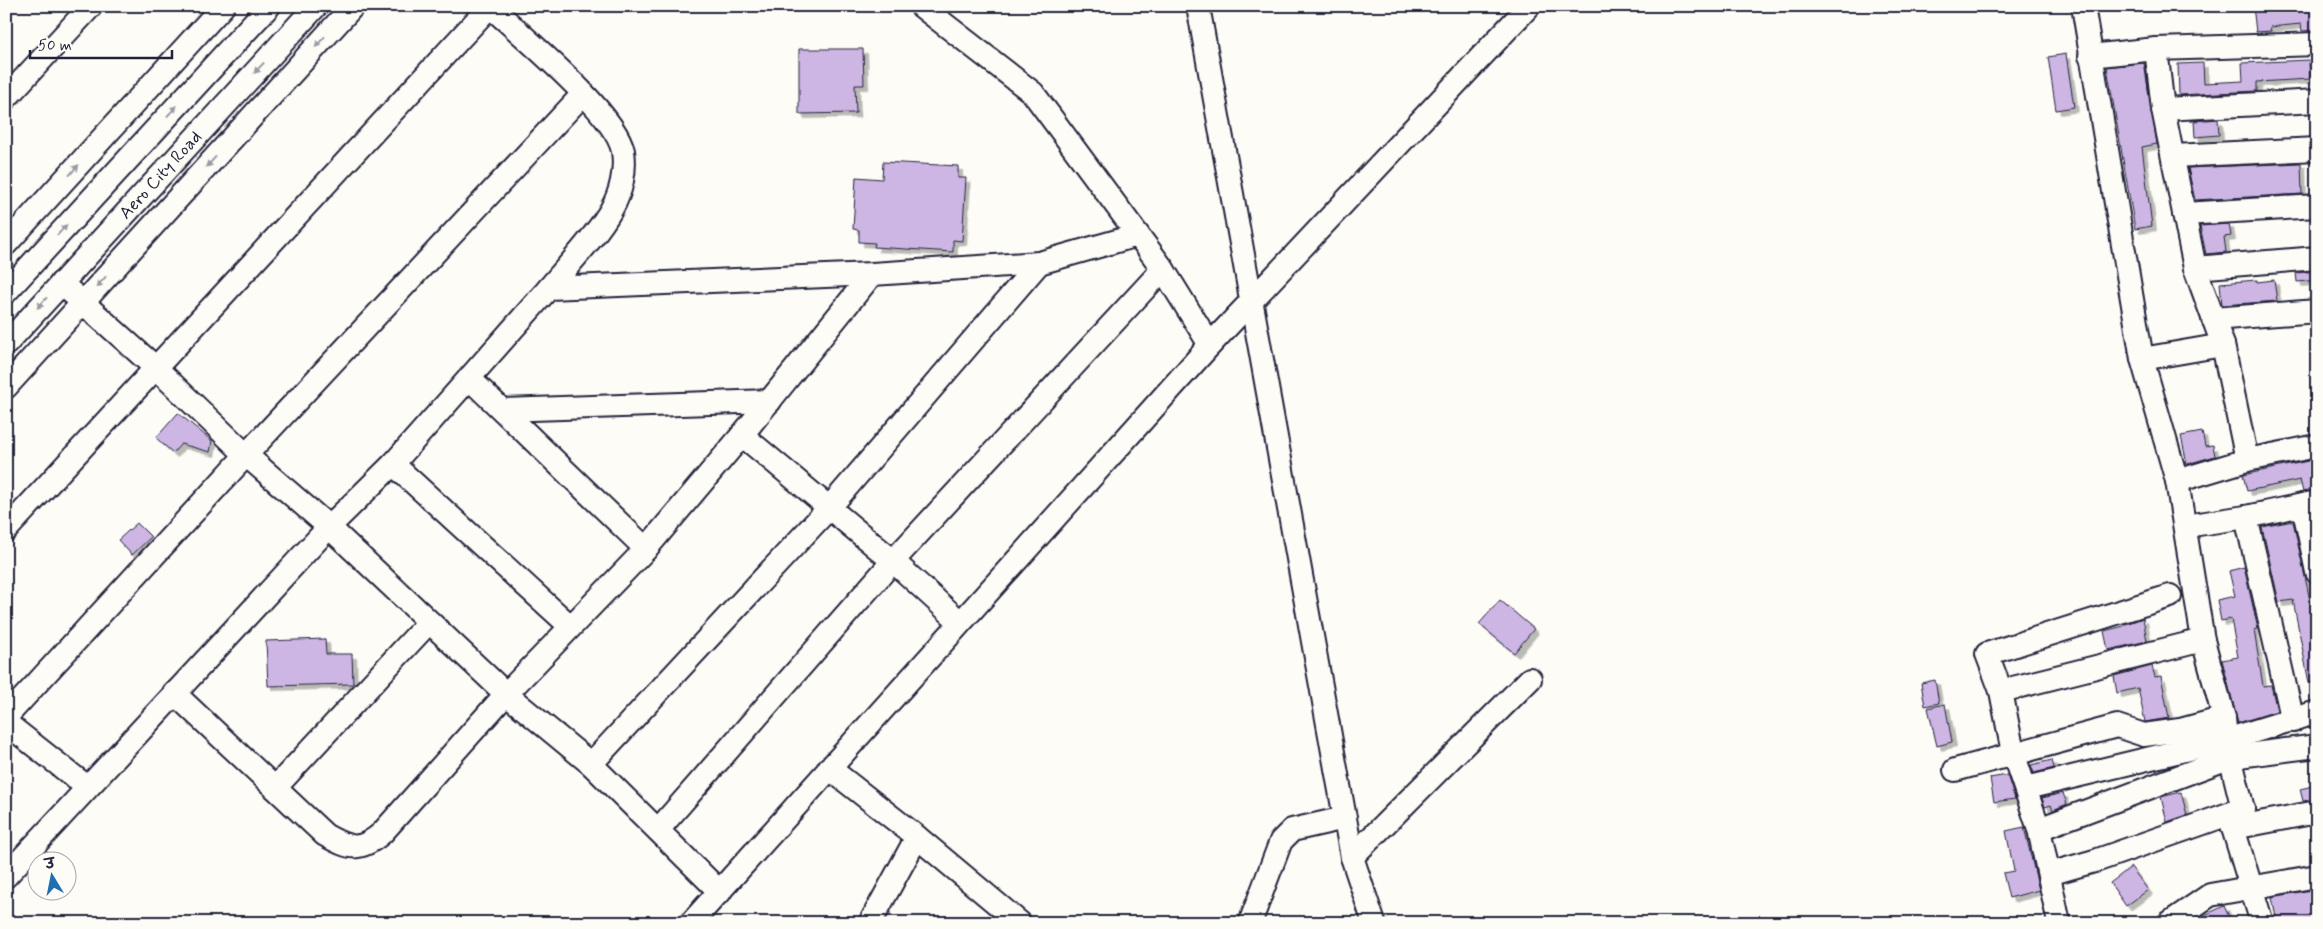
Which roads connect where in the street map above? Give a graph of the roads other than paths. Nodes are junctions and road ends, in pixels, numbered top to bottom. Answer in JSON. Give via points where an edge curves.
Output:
{"nodes":[{"id":1,"x":91,"y":6,"type":"edge"},
{"id":2,"x":224,"y":6,"type":"edge"},
{"id":3,"x":269,"y":6,"type":"edge"},
{"id":4,"x":316,"y":6,"type":"edge"},
{"id":5,"x":353,"y":6,"type":"edge"},
{"id":6,"x":490,"y":6,"type":"edge"},
{"id":7,"x":921,"y":6,"type":"edge"},
{"id":8,"x":1198,"y":6,"type":"edge"},
{"id":9,"x":1529,"y":6,"type":"edge"},
{"id":10,"x":2083,"y":6,"type":"edge"},
{"id":11,"x":2317,"y":44,"type":"edge"},
{"id":12,"x":2156,"y":50,"type":"junction"},
{"id":13,"x":2090,"y":56,"type":"junction"},
{"id":14,"x":583,"y":94,"type":"junction"},
{"id":15,"x":6,"y":98,"type":"edge"},
{"id":16,"x":2317,"y":101,"type":"edge"},
{"id":17,"x":2163,"y":109,"type":"junction"},
{"id":18,"x":2317,"y":149,"type":"edge"},
{"id":19,"x":2173,"y":156,"type":"junction"},
{"id":20,"x":2317,"y":206,"type":"edge"},
{"id":21,"x":2184,"y":214,"type":"junction"},
{"id":22,"x":1138,"y":235,"type":"junction"},
{"id":23,"x":8,"y":239,"type":"edge"},
{"id":24,"x":2317,"y":258,"type":"edge"},
{"id":25,"x":36,"y":259,"type":"junction"},
{"id":26,"x":1039,"y":263,"type":"junction"},
{"id":27,"x":1163,"y":268,"type":"junction"},
{"id":28,"x":2195,"y":268,"type":"junction"},
{"id":29,"x":872,"y":274,"type":"junction"},
{"id":30,"x":61,"y":283,"type":"junction"},
{"id":31,"x":549,"y":288,"type":"junction"},
{"id":32,"x":6,"y":292,"type":"edge"},
{"id":33,"x":1252,"y":301,"type":"junction"},
{"id":34,"x":84,"y":302,"type":"junction"},
{"id":35,"x":2317,"y":311,"type":"edge"},
{"id":36,"x":2213,"y":318,"type":"junction"},
{"id":37,"x":6,"y":344,"type":"edge"},
{"id":38,"x":2223,"y":345,"type":"junction"},
{"id":39,"x":1210,"y":346,"type":"junction"},
{"id":40,"x":2142,"y":359,"type":"junction"},
{"id":41,"x":156,"y":369,"type":"junction"},
{"id":42,"x":470,"y":379,"type":"junction"},
{"id":43,"x":6,"y":387,"type":"edge"},
{"id":44,"x":770,"y":401,"type":"junction"},
{"id":45,"x":503,"y":410,"type":"junction"},
{"id":46,"x":742,"y":435,"type":"junction"},
{"id":47,"x":2317,"y":446,"type":"edge"},
{"id":48,"x":246,"y":455,"type":"junction"},
{"id":49,"x":2247,"y":460,"type":"junction"},
{"id":50,"x":392,"y":464,"type":"junction"},
{"id":51,"x":2176,"y":481,"type":"junction"},
{"id":52,"x":2310,"y":503,"type":"edge"},
{"id":53,"x":829,"y":508,"type":"junction"},
{"id":54,"x":2246,"y":517,"type":"junction"},
{"id":55,"x":2185,"y":526,"type":"junction"},
{"id":56,"x":329,"y":527,"type":"junction"},
{"id":57,"x":6,"y":530,"type":"edge"},
{"id":58,"x":646,"y":549,"type":"junction"},
{"id":59,"x":893,"y":561,"type":"junction"},
{"id":60,"x":2317,"y":572,"type":"edge"},
{"id":61,"x":2170,"y":596,"type":"dead end"},
{"id":62,"x":429,"y":622,"type":"junction"},
{"id":63,"x":960,"y":622,"type":"junction"},
{"id":64,"x":570,"y":626,"type":"junction"},
{"id":65,"x":2203,"y":640,"type":"junction"},
{"id":66,"x":1530,"y":679,"type":"dead end"},
{"id":67,"x":2001,"y":691,"type":"junction"},
{"id":68,"x":174,"y":694,"type":"junction"},
{"id":69,"x":506,"y":694,"type":"junction"},
{"id":70,"x":2317,"y":712,"type":"edge"},
{"id":71,"x":6,"y":717,"type":"edge"},
{"id":72,"x":2224,"y":718,"type":"junction"},
{"id":73,"x":2292,"y":721,"type":"junction"},
{"id":74,"x":6,"y":723,"type":"edge"},
{"id":75,"x":2317,"y":746,"type":"edge"},
{"id":76,"x":2228,"y":749,"type":"junction"},
{"id":77,"x":2013,"y":753,"type":"junction"},
{"id":78,"x":591,"y":764,"type":"junction"},
{"id":79,"x":829,"y":768,"type":"junction"},
{"id":80,"x":1955,"y":770,"type":"dead end"},
{"id":81,"x":87,"y":787,"type":"junction"},
{"id":82,"x":275,"y":788,"type":"junction"},
{"id":83,"x":2026,"y":788,"type":"junction"},
{"id":84,"x":2317,"y":812,"type":"edge"},
{"id":85,"x":1345,"y":818,"type":"junction"},
{"id":86,"x":2238,"y":819,"type":"junction"},
{"id":87,"x":2039,"y":829,"type":"junction"},
{"id":88,"x":658,"y":830,"type":"junction"},
{"id":89,"x":917,"y":837,"type":"junction"},
{"id":90,"x":1352,"y":857,"type":"junction"},
{"id":91,"x":2049,"y":874,"type":"junction"},
{"id":92,"x":6,"y":876,"type":"edge"},
{"id":93,"x":2317,"y":876,"type":"edge"},
{"id":94,"x":2253,"y":889,"type":"junction"},
{"id":95,"x":720,"y":892,"type":"junction"},
{"id":96,"x":691,"y":923,"type":"edge"},
{"id":97,"x":870,"y":923,"type":"edge"},
{"id":98,"x":1020,"y":923,"type":"edge"},
{"id":99,"x":1250,"y":923,"type":"edge"},
{"id":100,"x":1374,"y":923,"type":"edge"},
{"id":101,"x":2059,"y":923,"type":"edge"},
{"id":102,"x":2169,"y":923,"type":"edge"},
{"id":103,"x":2262,"y":923,"type":"edge"}],
"edges":[{"from":1,"to":15,"type":"street"},
{"from":23,"to":2,"type":"street","one_way":true},
{"from":25,"to":3,"type":"street","name":"Aero City Road","one_way":true},
{"from":4,"to":30,"type":"street","name":"Aero City Road","one_way":true},
{"from":5,"to":34,"type":"street","one_way":true},
{"from":6,"to":14,"type":"street"},
{"from":6,"to":41,"type":"street"},
{"from":7,"to":22,"type":"street","via":[[1033,93]]},
{"from":8,"to":33,"type":"street"},
{"from":9,"to":33,"type":"street"},
{"from":10,"to":13,"type":"street"},
{"from":11,"to":12,"type":"street"},
{"from":12,"to":13,"type":"street"},
{"from":12,"to":17,"type":"street"},
{"from":13,"to":40,"type":"street"},
{"from":14,"to":31,"type":"street","via":[[610,122],[623,150],[624,178],[612,210]]},
{"from":14,"to":48,"type":"street"},
{"from":16,"to":17,"type":"street"},
{"from":17,"to":19,"type":"street"},
{"from":18,"to":19,"type":"street"},
{"from":19,"to":21,"type":"street"},
{"from":20,"to":21,"type":"street"},
{"from":21,"to":28,"type":"street"},
{"from":22,"to":26,"type":"street"},
{"from":22,"to":27,"type":"street"},
{"from":23,"to":25,"type":"street"},
{"from":24,"to":28,"type":"street"},
{"from":25,"to":32,"type":"street","name":"Aero City Road"},
{"from":26,"to":29,"type":"street"},
{"from":26,"to":53,"type":"street"},
{"from":27,"to":39,"type":"street"},
{"from":27,"to":59,"type":"street"},
{"from":28,"to":36,"type":"street"},
{"from":29,"to":31,"type":"street"},
{"from":29,"to":44,"type":"street"},
{"from":30,"to":34,"type":"street"},
{"from":30,"to":37,"type":"street","name":"Aero City Road","one_way":true},
{"from":31,"to":42,"type":"street"},
{"from":33,"to":39,"type":"street"},
{"from":33,"to":85,"type":"street"},
{"from":34,"to":41,"type":"street"},
{"from":34,"to":43,"type":"street"},
{"from":35,"to":36,"type":"street"},
{"from":36,"to":38,"type":"street"},
{"from":38,"to":40,"type":"street"},
{"from":38,"to":49,"type":"street"},
{"from":39,"to":63,"type":"street"},
{"from":40,"to":51,"type":"street"},
{"from":41,"to":48,"type":"street"},
{"from":41,"to":57,"type":"street"},
{"from":42,"to":45,"type":"street"},
{"from":42,"to":50,"type":"street"},
{"from":44,"to":45,"type":"street"},
{"from":44,"to":46,"type":"street"},
{"from":45,"to":58,"type":"street"},
{"from":46,"to":53,"type":"street"},
{"from":46,"to":58,"type":"street"},
{"from":47,"to":49,"type":"street"},
{"from":48,"to":56,"type":"street"},
{"from":48,"to":71,"type":"street"},
{"from":49,"to":51,"type":"street"},
{"from":50,"to":56,"type":"street"},
{"from":50,"to":64,"type":"street"},
{"from":51,"to":55,"type":"street"},
{"from":52,"to":54,"type":"street"},
{"from":52,"to":60,"type":"street"},
{"from":53,"to":59,"type":"street"},
{"from":53,"to":78,"type":"street"},
{"from":54,"to":55,"type":"street"},
{"from":54,"to":73,"type":"street"},
{"from":55,"to":65,"type":"street"},
{"from":56,"to":62,"type":"street"},
{"from":56,"to":68,"type":"street"},
{"from":58,"to":64,"type":"street"},
{"from":59,"to":63,"type":"street"},
{"from":59,"to":88,"type":"street"},
{"from":61,"to":67,"type":"street","via":[[1987,654]]},
{"from":62,"to":69,"type":"street"},
{"from":62,"to":82,"type":"street"},
{"from":63,"to":79,"type":"street"},
{"from":64,"to":69,"type":"street"},
{"from":65,"to":67,"type":"street"},
{"from":65,"to":72,"type":"street"},
{"from":66,"to":90,"type":"street"},
{"from":67,"to":77,"type":"street"},
{"from":68,"to":81,"type":"street"},
{"from":68,"to":82,"type":"street"},
{"from":69,"to":78,"type":"street"},
{"from":69,"to":82,"type":"street","via":[[370,843],[356,848],[341,844],[326,835]]},
{"from":70,"to":73,"type":"street"},
{"from":72,"to":76,"type":"street"},
{"from":72,"to":77,"type":"street","via":[[2180,730],[2144,735],[2117,726]]},
{"from":73,"to":76,"type":"street"},
{"from":74,"to":81,"type":"street"},
{"from":75,"to":76,"type":"street"},
{"from":76,"to":83,"type":"street"},
{"from":76,"to":86,"type":"street"},
{"from":76,"to":87,"type":"street"},
{"from":77,"to":80,"type":"street"},
{"from":77,"to":83,"type":"street"},
{"from":78,"to":88,"type":"street"},
{"from":79,"to":89,"type":"street"},
{"from":79,"to":95,"type":"street"},
{"from":81,"to":92,"type":"street"},
{"from":83,"to":87,"type":"street"},
{"from":84,"to":86,"type":"street"},
{"from":85,"to":90,"type":"street"},
{"from":85,"to":99,"type":"street","via":[[1292,830],[1282,841]]},
{"from":86,"to":91,"type":"street"},
{"from":86,"to":94,"type":"street"},
{"from":87,"to":91,"type":"street"},
{"from":88,"to":95,"type":"street"},
{"from":89,"to":97,"type":"street"},
{"from":89,"to":98,"type":"street"},
{"from":90,"to":100,"type":"street"},
{"from":91,"to":101,"type":"street"},
{"from":93,"to":94,"type":"street"},
{"from":94,"to":102,"type":"street","via":[[2210,895]]},
{"from":94,"to":103,"type":"street"},
{"from":95,"to":96,"type":"street"}]}
